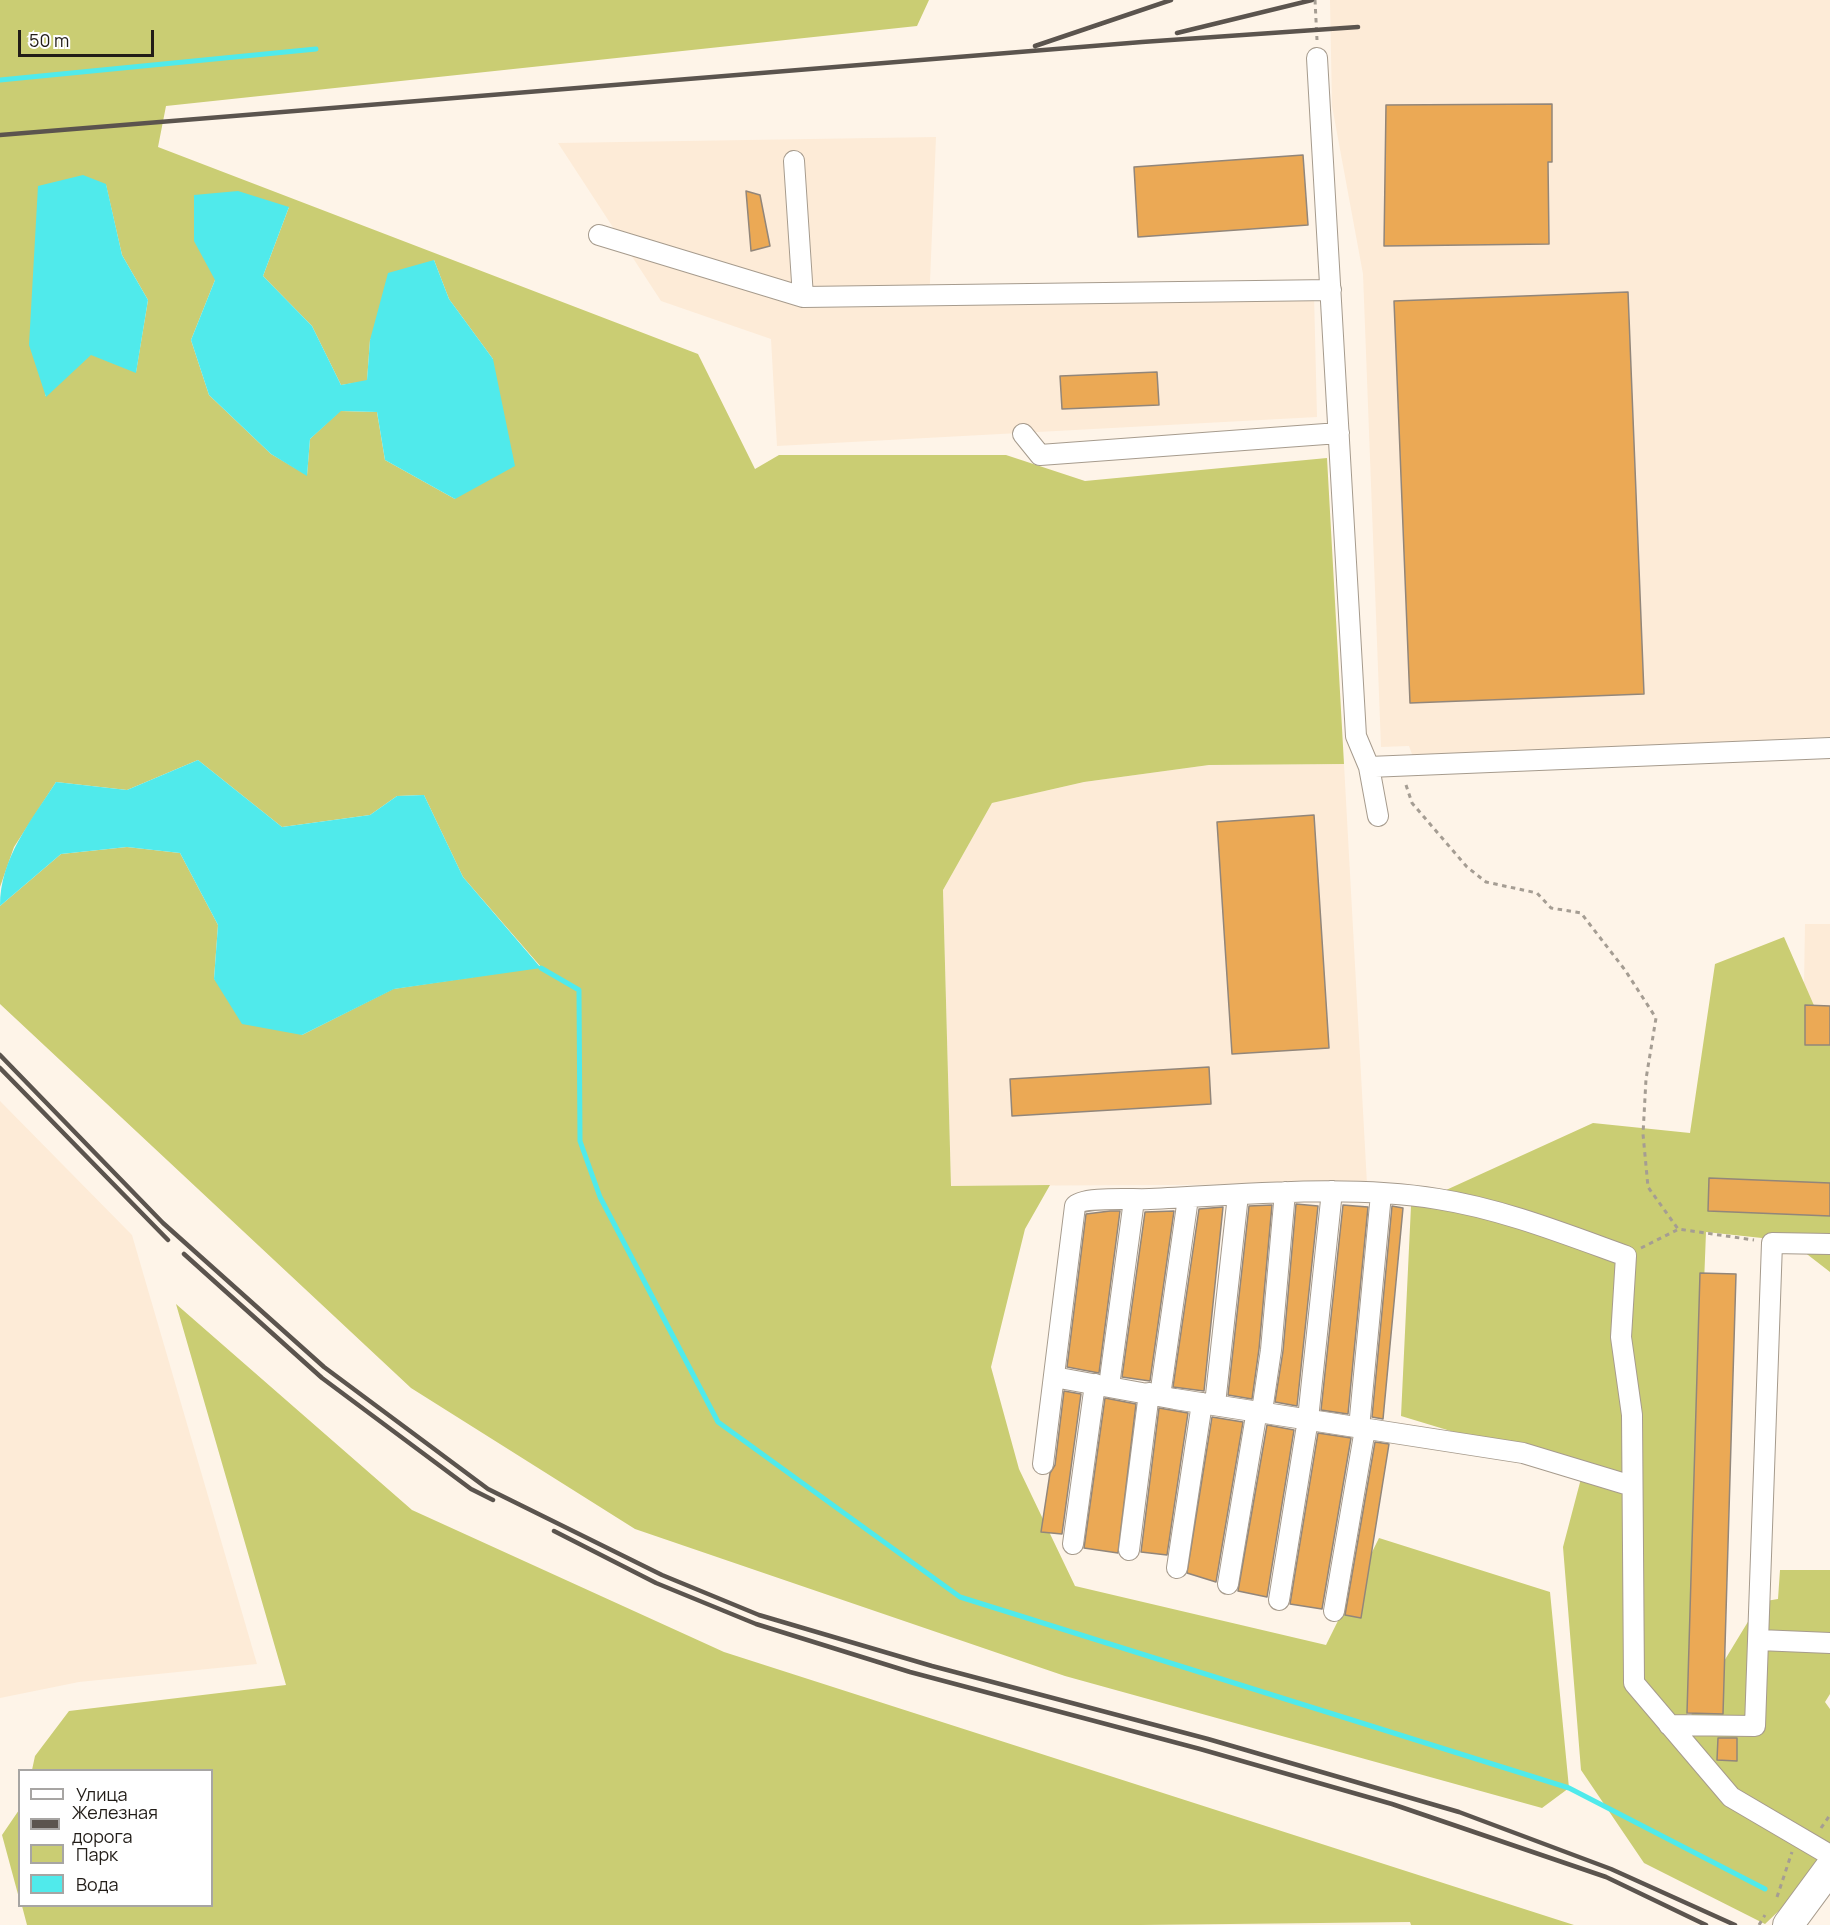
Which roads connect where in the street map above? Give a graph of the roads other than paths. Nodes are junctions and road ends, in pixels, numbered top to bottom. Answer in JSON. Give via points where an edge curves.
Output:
{"nodes":[{"id":1,"x":1317,"y":58,"type":"road end"},
{"id":2,"x":794,"y":161,"type":"dead end"},
{"id":3,"x":599,"y":235,"type":"dead end"},
{"id":4,"x":1331,"y":290,"type":"junction"},
{"id":5,"x":803,"y":297,"type":"junction"},
{"id":6,"x":1339,"y":433,"type":"junction"},
{"id":7,"x":1023,"y":434,"type":"dead end"},
{"id":8,"x":1830,"y":748,"type":"edge"},
{"id":9,"x":1370,"y":767,"type":"junction"},
{"id":10,"x":1378,"y":816,"type":"dead end"},
{"id":11,"x":1332,"y":1191,"type":"junction"},
{"id":12,"x":1285,"y":1192,"type":"junction"},
{"id":13,"x":1381,"y":1194,"type":"junction"},
{"id":14,"x":1238,"y":1195,"type":"junction"},
{"id":15,"x":1188,"y":1198,"type":"junction"},
{"id":16,"x":1134,"y":1200,"type":"junction"},
{"id":17,"x":1830,"y":1244,"type":"edge"},
{"id":18,"x":1054,"y":1377,"type":"junction"},
{"id":19,"x":1102,"y":1385,"type":"junction"},
{"id":20,"x":1154,"y":1394,"type":"junction"},
{"id":21,"x":1209,"y":1403,"type":"junction"},
{"id":22,"x":1259,"y":1410,"type":"junction"},
{"id":23,"x":1308,"y":1419,"type":"junction"},
{"id":24,"x":1362,"y":1428,"type":"junction"},
{"id":25,"x":1042,"y":1464,"type":"dead end"},
{"id":26,"x":1632,"y":1486,"type":"junction"},
{"id":27,"x":1073,"y":1544,"type":"dead end"},
{"id":28,"x":1129,"y":1550,"type":"dead end"},
{"id":29,"x":1177,"y":1568,"type":"dead end"},
{"id":30,"x":1228,"y":1584,"type":"dead end"},
{"id":31,"x":1280,"y":1600,"type":"dead end"},
{"id":32,"x":1334,"y":1611,"type":"dead end"},
{"id":33,"x":1759,"y":1640,"type":"junction"},
{"id":34,"x":1830,"y":1643,"type":"edge"},
{"id":35,"x":1670,"y":1725,"type":"junction"},
{"id":36,"x":1830,"y":1855,"type":"edge"},
{"id":37,"x":1830,"y":1868,"type":"edge"},
{"id":38,"x":1778,"y":1910,"type":"edge"}],
"edges":[{"from":1,"to":4,"type":"lane"},
{"from":2,"to":5,"type":"lane"},
{"from":3,"to":5,"type":"lane"},
{"from":4,"to":5,"type":"lane"},
{"from":4,"to":6,"type":"lane"},
{"from":6,"to":7,"type":"lane","via":[[1040,455]]},
{"from":6,"to":9,"type":"lane","via":[[1356,736]]},
{"from":8,"to":9,"type":"lane"},
{"from":9,"to":10,"type":"lane"},
{"from":11,"to":12,"type":"lane"},
{"from":11,"to":13,"type":"lane"},
{"from":11,"to":23,"type":"lane"},
{"from":12,"to":14,"type":"lane"},
{"from":12,"to":22,"type":"lane","via":[[1272,1339]]},
{"from":13,"to":24,"type":"lane"},
{"from":13,"to":26,"type":"lane","via":[[1464,1204],[1626,1256],[1621,1337],[1632,1415]]},
{"from":14,"to":15,"type":"lane"},
{"from":14,"to":21,"type":"lane"},
{"from":15,"to":16,"type":"lane"},
{"from":15,"to":20,"type":"lane"},
{"from":16,"to":18,"type":"lane","via":[[1084,1199],[1076,1206]]},
{"from":16,"to":19,"type":"lane"},
{"from":17,"to":33,"type":"lane","via":[[1772,1243]]},
{"from":18,"to":19,"type":"lane"},
{"from":18,"to":25,"type":"lane"},
{"from":19,"to":20,"type":"lane"},
{"from":19,"to":27,"type":"lane"},
{"from":20,"to":21,"type":"lane"},
{"from":20,"to":28,"type":"lane"},
{"from":21,"to":22,"type":"lane"},
{"from":21,"to":29,"type":"lane"},
{"from":22,"to":23,"type":"lane"},
{"from":22,"to":30,"type":"lane"},
{"from":23,"to":24,"type":"lane"},
{"from":23,"to":31,"type":"lane"},
{"from":24,"to":26,"type":"lane","via":[[1523,1453]]},
{"from":24,"to":32,"type":"lane"},
{"from":26,"to":35,"type":"lane","via":[[1634,1683]]},
{"from":33,"to":34,"type":"lane"},
{"from":33,"to":35,"type":"lane","via":[[1755,1726]]},
{"from":35,"to":36,"type":"lane","via":[[1731,1797]]},
{"from":37,"to":38,"type":"highway"}]}
